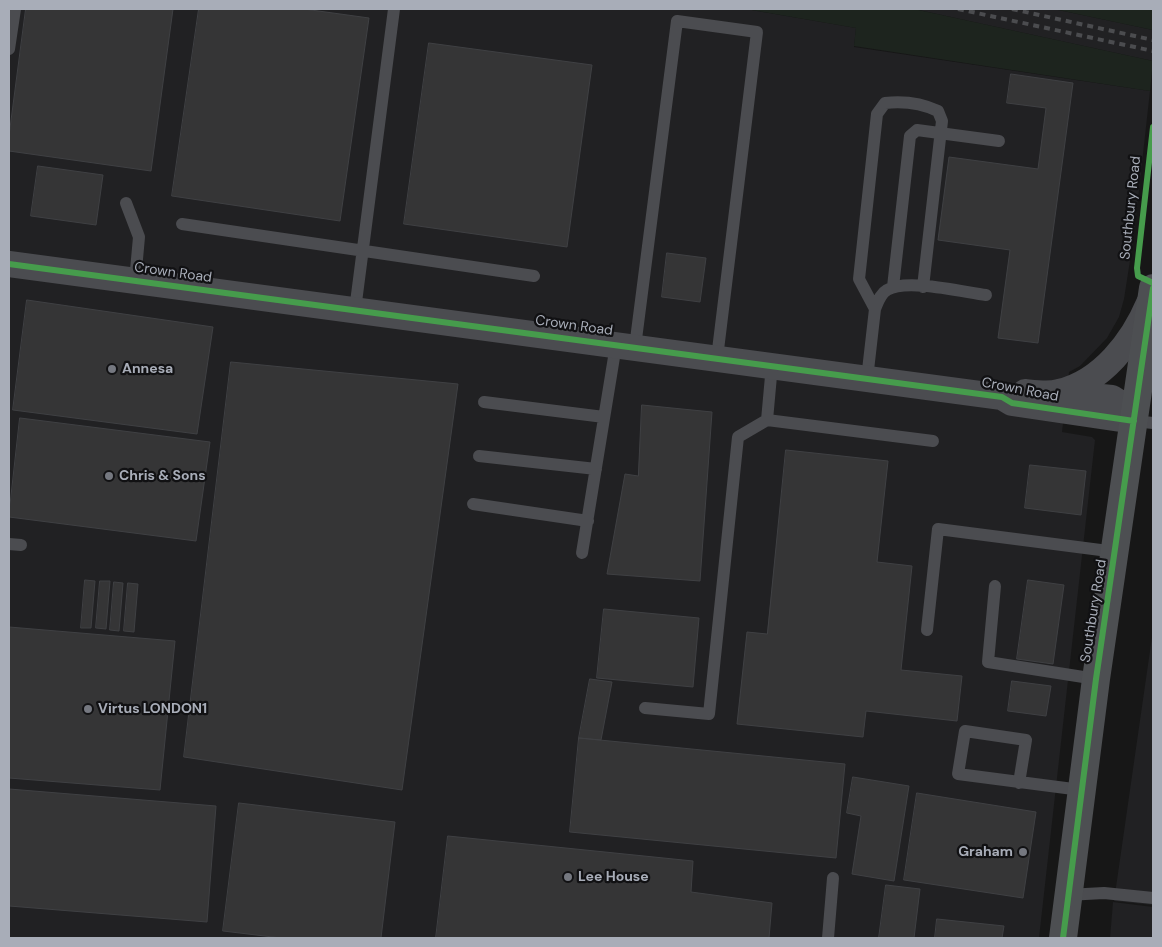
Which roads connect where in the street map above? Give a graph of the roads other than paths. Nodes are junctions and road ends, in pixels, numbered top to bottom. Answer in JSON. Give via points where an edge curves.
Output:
{"nodes":[{"id":1,"x":15,"y":9,"type":"edge"},
{"id":2,"x":394,"y":9,"type":"edge"},
{"id":3,"x":9,"y":48,"type":"edge"},
{"id":4,"x":941,"y":134,"type":"junction"},
{"id":5,"x":999,"y":140,"type":"dead end"},
{"id":6,"x":126,"y":202,"type":"dead end"},
{"id":7,"x":182,"y":224,"type":"dead end"},
{"id":8,"x":363,"y":252,"type":"junction"},
{"id":9,"x":9,"y":264,"type":"edge"},
{"id":10,"x":534,"y":276,"type":"dead end"},
{"id":11,"x":135,"y":281,"type":"junction"},
{"id":12,"x":893,"y":287,"type":"junction"},
{"id":13,"x":923,"y":287,"type":"junction"},
{"id":14,"x":1153,"y":292,"type":"edge"},
{"id":15,"x":986,"y":295,"type":"dead end"},
{"id":16,"x":875,"y":309,"type":"junction"},
{"id":17,"x":355,"y":310,"type":"junction"},
{"id":18,"x":626,"y":346,"type":"junction"},
{"id":19,"x":717,"y":358,"type":"junction"},
{"id":20,"x":772,"y":365,"type":"junction"},
{"id":21,"x":867,"y":379,"type":"junction"},
{"id":22,"x":1057,"y":393,"type":"junction"},
{"id":23,"x":1002,"y":397,"type":"junction"},
{"id":24,"x":484,"y":402,"type":"dead end"},
{"id":25,"x":604,"y":417,"type":"junction"},
{"id":26,"x":767,"y":420,"type":"junction"},
{"id":27,"x":1144,"y":422,"type":"edge"},
{"id":28,"x":933,"y":441,"type":"dead end"},
{"id":29,"x":479,"y":456,"type":"dead end"},
{"id":30,"x":596,"y":469,"type":"junction"},
{"id":31,"x":474,"y":504,"type":"dead end"},
{"id":32,"x":588,"y":521,"type":"junction"},
{"id":33,"x":1116,"y":552,"type":"junction"},
{"id":34,"x":582,"y":553,"type":"dead end"},
{"id":35,"x":995,"y":586,"type":"dead end"},
{"id":36,"x":927,"y":630,"type":"dead end"},
{"id":37,"x":1096,"y":679,"type":"junction"},
{"id":38,"x":645,"y":708,"type":"dead end"},
{"id":39,"x":1020,"y":783,"type":"junction"},
{"id":40,"x":1081,"y":790,"type":"junction"},
{"id":41,"x":833,"y":878,"type":"dead end"},
{"id":42,"x":1067,"y":895,"type":"junction"},
{"id":43,"x":1153,"y":898,"type":"edge"},
{"id":44,"x":828,"y":938,"type":"edge"},
{"id":45,"x":1063,"y":938,"type":"edge"}],
"edges":[{"from":1,"to":3,"type":"lane"},
{"from":2,"to":8,"type":"lane"},
{"from":4,"to":5,"type":"lane"},
{"from":4,"to":12,"type":"lane","via":[[917,130],[910,136]]},
{"from":4,"to":13,"type":"lane"},
{"from":4,"to":16,"type":"lane","via":[[942,121],[938,110],[927,106],[885,103],[877,114],[858,280]]},
{"from":6,"to":11,"type":"lane","via":[[139,237]]},
{"from":7,"to":8,"type":"lane"},
{"from":8,"to":10,"type":"lane"},
{"from":8,"to":17,"type":"lane"},
{"from":9,"to":11,"type":"street","name":"Crown Road"},
{"from":11,"to":17,"type":"street","name":"Crown Road"},
{"from":12,"to":13,"type":"lane"},
{"from":12,"to":16,"type":"lane","via":[[878,299]]},
{"from":13,"to":15,"type":"lane"},
{"from":14,"to":22,"type":"street","name":"Crown Road","via":[[1140,324],[1112,360],[1079,386]]},
{"from":14,"to":27,"type":"main road","name":"Southbury Road"},
{"from":16,"to":21,"type":"lane"},
{"from":17,"to":18,"type":"street","name":"Crown Road"},
{"from":18,"to":19,"type":"street","name":"Crown Road"},
{"from":18,"to":19,"type":"lane","via":[[677,21],[757,32]]},
{"from":18,"to":25,"type":"lane"},
{"from":19,"to":20,"type":"street","name":"Crown Road"},
{"from":20,"to":21,"type":"street","name":"Crown Road"},
{"from":20,"to":26,"type":"lane"},
{"from":21,"to":23,"type":"street","name":"Crown Road"},
{"from":22,"to":23,"type":"street","name":"Crown Road","via":[[1014,392]]},
{"from":22,"to":27,"type":"street","name":"Crown Road","via":[[1112,398]]},
{"from":23,"to":27,"type":"street","name":"Crown Road","via":[[1012,403]]},
{"from":24,"to":25,"type":"lane"},
{"from":25,"to":30,"type":"lane"},
{"from":26,"to":28,"type":"lane"},
{"from":26,"to":38,"type":"lane","via":[[738,437],[708,714]]},
{"from":27,"to":33,"type":"main road","name":"Southbury Road"},
{"from":29,"to":30,"type":"lane"},
{"from":30,"to":32,"type":"lane"},
{"from":31,"to":32,"type":"lane"},
{"from":32,"to":34,"type":"lane"},
{"from":33,"to":36,"type":"lane","via":[[938,529]]},
{"from":33,"to":37,"type":"main road","name":"Southbury Road"},
{"from":35,"to":37,"type":"lane","via":[[988,662]]},
{"from":37,"to":40,"type":"main road","name":"Southbury Road"},
{"from":39,"to":39,"type":"lane","via":[[958,774],[964,731],[1026,740]]},
{"from":39,"to":40,"type":"lane"},
{"from":40,"to":42,"type":"main road","name":"Southbury Road"},
{"from":41,"to":44,"type":"lane"},
{"from":42,"to":43,"type":"lane","via":[[1104,893]]},
{"from":42,"to":45,"type":"main road","name":"Southbury Road"}]}
